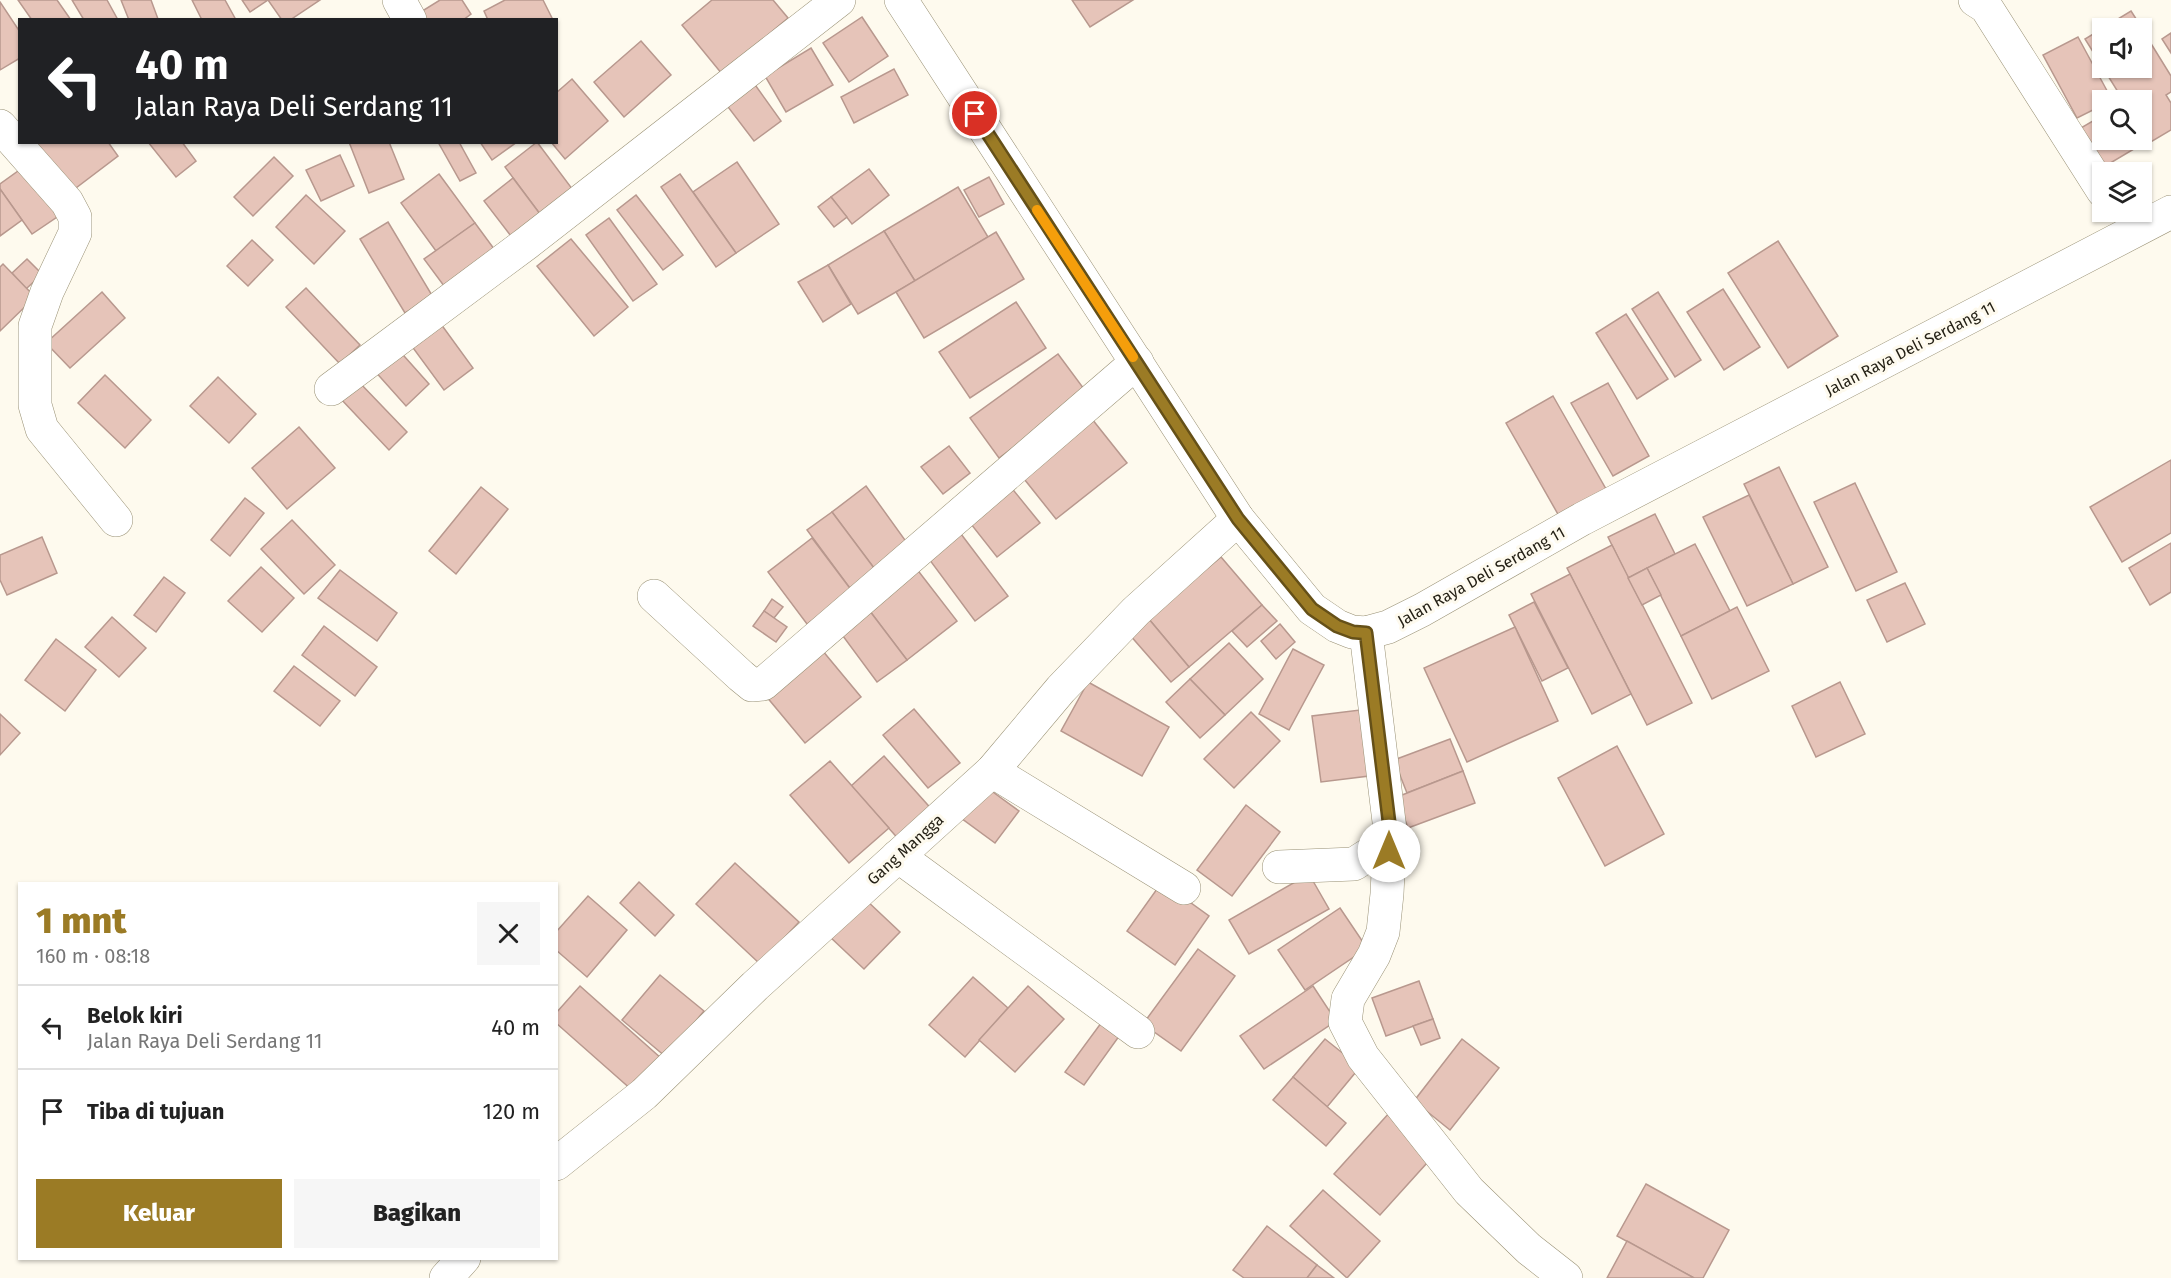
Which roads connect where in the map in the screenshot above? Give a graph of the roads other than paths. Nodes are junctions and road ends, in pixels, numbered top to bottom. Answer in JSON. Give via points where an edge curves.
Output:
{"nodes":[{"id":1,"x":399,"y":0,"type":"edge"},
{"id":2,"x":839,"y":0,"type":"edge"},
{"id":3,"x":901,"y":0,"type":"edge"},
{"id":4,"x":1975,"y":0,"type":"edge"},
{"id":5,"x":409,"y":18,"type":"edge"},
{"id":6,"x":0,"y":126,"type":"edge"},
{"id":7,"x":2092,"y":174,"type":"edge"},
{"id":8,"x":2171,"y":212,"type":"edge"},
{"id":9,"x":2152,"y":216,"type":"edge"},
{"id":10,"x":2123,"y":222,"type":"edge"},
{"id":11,"x":1137,"y":362,"type":"junction"},
{"id":12,"x":331,"y":389,"type":"dead end"},
{"id":13,"x":1238,"y":519,"type":"junction"},
{"id":14,"x":116,"y":520,"type":"dead end"},
{"id":15,"x":654,"y":596,"type":"dead end"},
{"id":16,"x":1366,"y":633,"type":"junction"},
{"id":17,"x":992,"y":771,"type":"junction"},
{"id":18,"x":1390,"y":830,"type":"junction"},
{"id":19,"x":898,"y":856,"type":"junction"},
{"id":20,"x":1279,"y":867,"type":"dead end"},
{"id":21,"x":1184,"y":888,"type":"dead end"},
{"id":22,"x":1138,"y":1032,"type":"dead end"},
{"id":23,"x":558,"y":1162,"type":"edge"},
{"id":24,"x":462,"y":1260,"type":"edge"},
{"id":25,"x":446,"y":1278,"type":"edge"},
{"id":26,"x":1566,"y":1278,"type":"edge"}],
"edges":[{"from":1,"to":5,"type":"street"},
{"from":2,"to":12,"type":"street","via":[[527,243]]},
{"from":3,"to":11,"type":"street"},
{"from":4,"to":7,"type":"street","via":[[1986,7]]},
{"from":6,"to":14,"type":"street","via":[[67,202],[75,217],[75,233],[35,326],[35,405],[42,429]]},
{"from":8,"to":9,"type":"street","name":"Jalan Raya Deli Serdang 11"},
{"from":10,"to":16,"type":"street","name":"Jalan Raya Deli Serdang 11","via":[[1422,610]]},
{"from":11,"to":13,"type":"street"},
{"from":11,"to":15,"type":"street","via":[[763,684],[746,680]]},
{"from":13,"to":16,"type":"street","via":[[1312,609],[1337,626]]},
{"from":13,"to":17,"type":"street","name":"Gang Mangga","via":[[1136,611],[1061,689]]},
{"from":16,"to":18,"type":"street"},
{"from":17,"to":19,"type":"street","name":"Gang Mangga"},
{"from":17,"to":21,"type":"street"},
{"from":18,"to":20,"type":"street","via":[[1376,850],[1354,864]]},
{"from":18,"to":26,"type":"street","via":[[1383,932],[1348,999],[1345,1022],[1363,1056],[1469,1191],[1529,1249]]},
{"from":19,"to":22,"type":"street"},
{"from":19,"to":23,"type":"street","name":"Gang Mangga","via":[[644,1094]]},
{"from":24,"to":25,"type":"street"}]}
